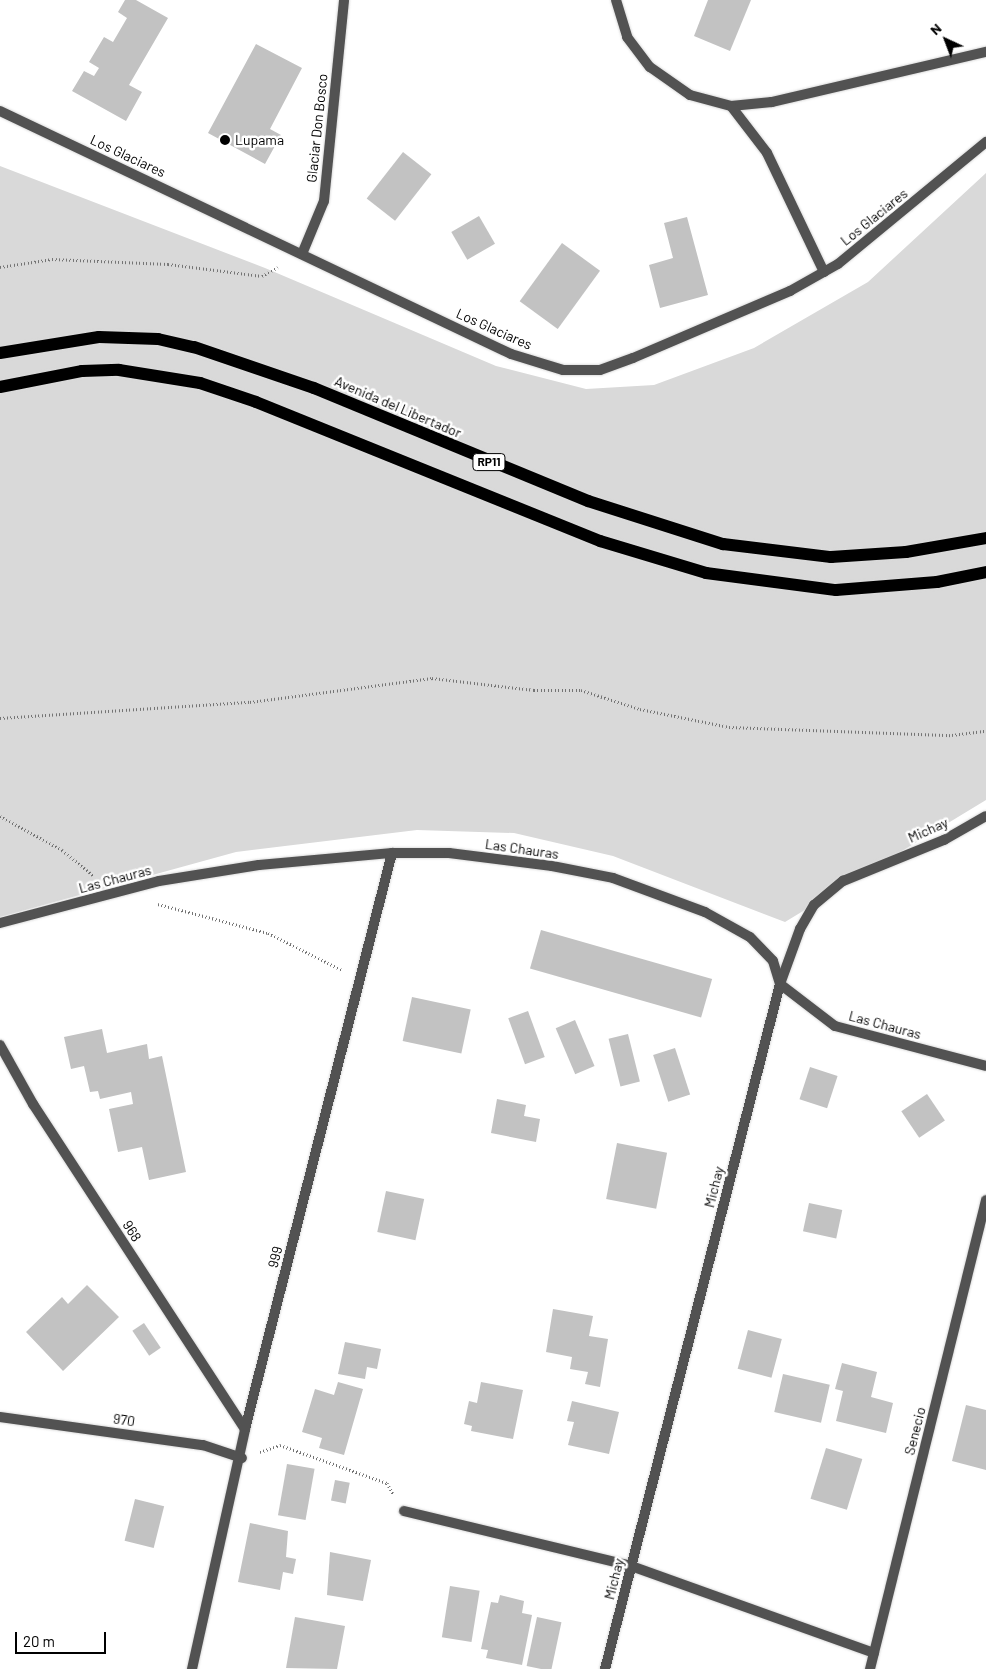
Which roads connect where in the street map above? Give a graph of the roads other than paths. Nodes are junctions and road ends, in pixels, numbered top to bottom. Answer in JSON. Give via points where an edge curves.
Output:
{"nodes":[{"id":1,"x":344,"y":0,"type":"edge"},
{"id":2,"x":616,"y":0,"type":"edge"},
{"id":3,"x":986,"y":52,"type":"edge"},
{"id":4,"x":731,"y":106,"type":"junction"},
{"id":5,"x":0,"y":111,"type":"edge"},
{"id":6,"x":986,"y":142,"type":"edge"},
{"id":7,"x":302,"y":254,"type":"junction"},
{"id":8,"x":824,"y":272,"type":"junction"},
{"id":9,"x":0,"y":353,"type":"edge"},
{"id":10,"x":0,"y":387,"type":"edge"},
{"id":11,"x":986,"y":538,"type":"edge"},
{"id":12,"x":986,"y":572,"type":"edge"},
{"id":13,"x":986,"y":816,"type":"edge"},
{"id":14,"x":392,"y":853,"type":"junction"},
{"id":15,"x":0,"y":923,"type":"edge"},
{"id":16,"x":780,"y":984,"type":"junction"},
{"id":17,"x":0,"y":1045,"type":"edge"},
{"id":18,"x":986,"y":1066,"type":"edge"},
{"id":19,"x":986,"y":1200,"type":"edge"},
{"id":20,"x":0,"y":1417,"type":"edge"},
{"id":21,"x":245,"y":1429,"type":"junction"},
{"id":22,"x":242,"y":1458,"type":"junction"},
{"id":23,"x":404,"y":1511,"type":"road end"},
{"id":24,"x":631,"y":1566,"type":"junction"},
{"id":25,"x":874,"y":1653,"type":"junction"},
{"id":26,"x":192,"y":1669,"type":"edge"},
{"id":27,"x":605,"y":1669,"type":"edge"},
{"id":28,"x":870,"y":1669,"type":"edge"}],
"edges":[{"from":1,"to":7,"type":"street","name":"Glaciar Don Bosco","via":[[324,202]]},
{"from":2,"to":4,"type":"street","via":[[627,37],[650,67],[690,95]]},
{"from":3,"to":4,"type":"street","via":[[772,102]]},
{"from":4,"to":8,"type":"street","via":[[767,153]]},
{"from":5,"to":7,"type":"street","name":"Los Glaciares"},
{"from":6,"to":8,"type":"street","name":"Los Glaciares"},
{"from":7,"to":8,"type":"street","name":"Los Glaciares","via":[[511,354],[563,370],[600,370],[633,358],[790,291]]},
{"from":9,"to":11,"type":"main road","name":"Avenida del Libertador","number":"RP11","via":[[99,337],[158,339],[194,347],[314,388],[588,502],[723,544],[831,557],[906,552]]},
{"from":10,"to":12,"type":"main road","number":"RP11","via":[[82,371],[119,370],[200,383],[256,402],[600,541],[706,573],[836,590],[937,582]]},
{"from":13,"to":16,"type":"street","name":"Michay","via":[[944,840],[842,881],[814,905]]},
{"from":14,"to":15,"type":"street","name":"Las Chauras","via":[[259,865],[115,893]]},
{"from":14,"to":16,"type":"street","name":"Las Chauras","via":[[449,853],[613,878],[705,912],[750,936],[773,960]]},
{"from":14,"to":21,"type":"street","name":"999"},
{"from":16,"to":18,"type":"street","name":"Las Chauras","via":[[835,1026]]},
{"from":16,"to":24,"type":"street","name":"Michay"},
{"from":17,"to":21,"type":"street","name":"968","via":[[33,1104]]},
{"from":19,"to":25,"type":"street","name":"Senecio"},
{"from":20,"to":22,"type":"street","name":"970","via":[[203,1445]]},
{"from":21,"to":22,"type":"street","name":"999"},
{"from":22,"to":26,"type":"street","name":"999"},
{"from":23,"to":24,"type":"street"},
{"from":24,"to":25,"type":"street"},
{"from":24,"to":27,"type":"street","name":"Michay"},
{"from":25,"to":28,"type":"street","name":"Senecio"}]}
